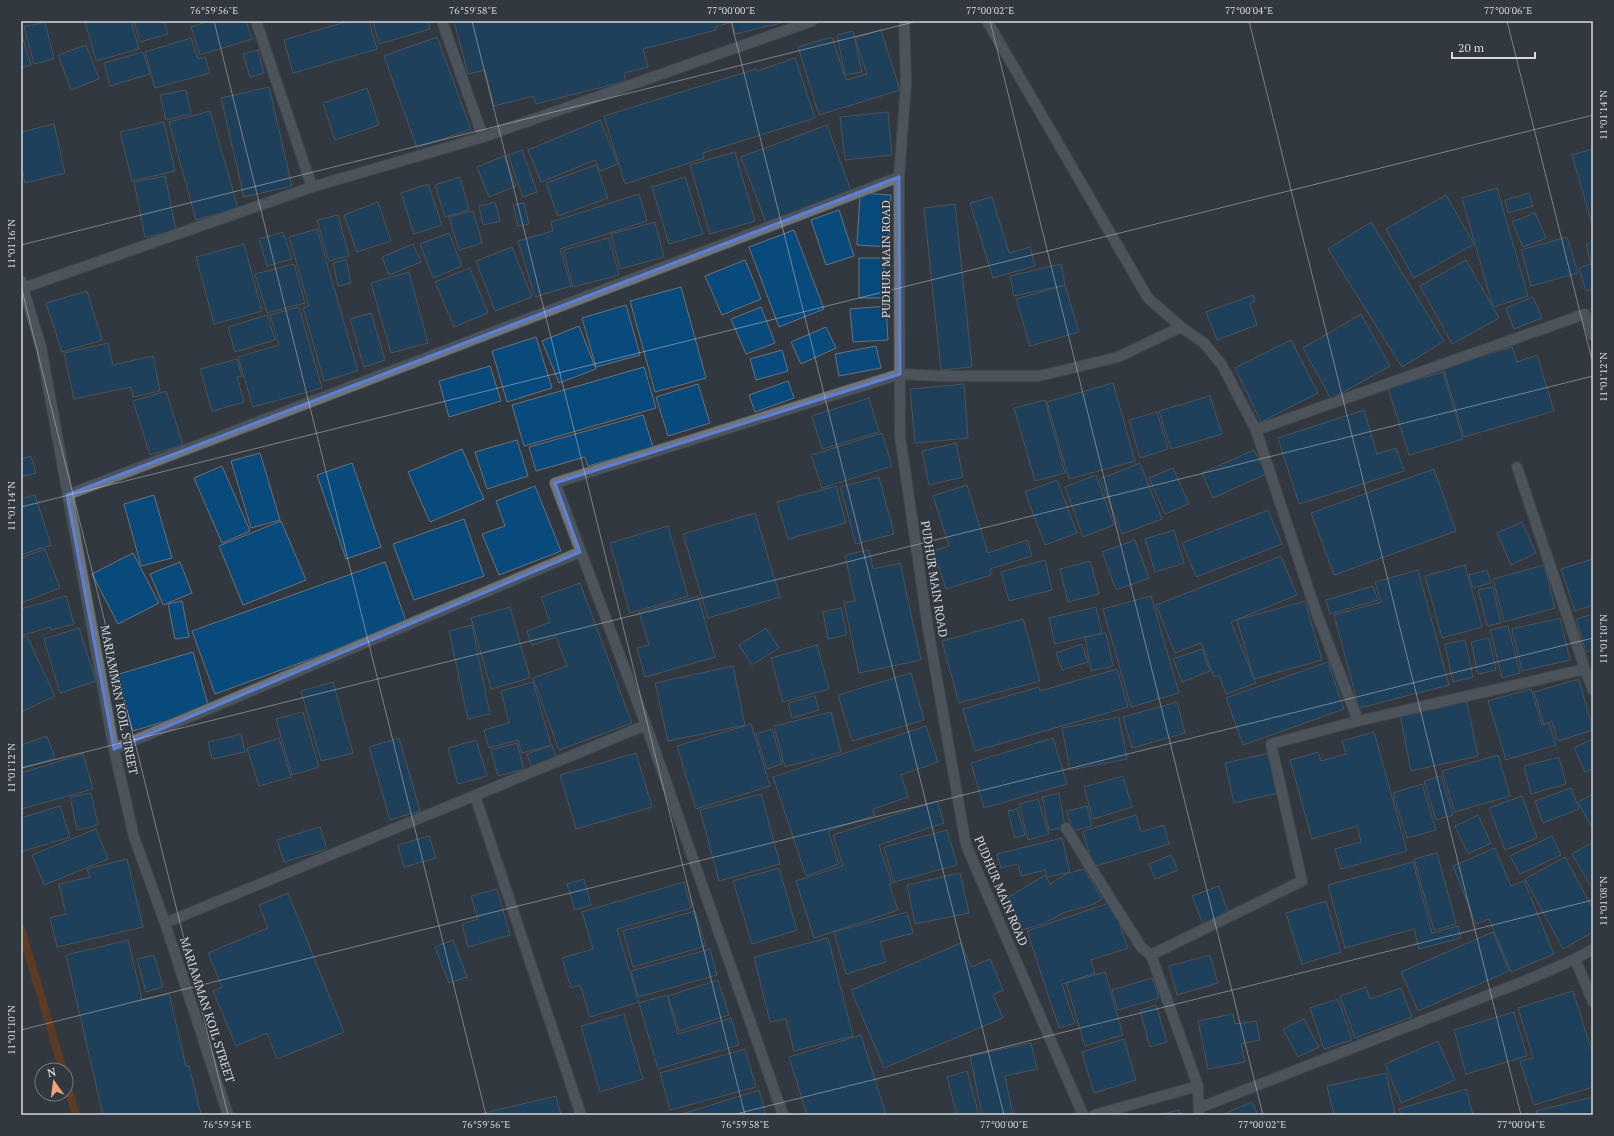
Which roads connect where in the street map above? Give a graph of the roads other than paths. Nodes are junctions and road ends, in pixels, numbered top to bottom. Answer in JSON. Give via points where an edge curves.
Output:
{"nodes":[{"id":1,"x":256,"y":21,"type":"edge"},
{"id":2,"x":442,"y":21,"type":"edge"},
{"id":3,"x":812,"y":21,"type":"edge"},
{"id":4,"x":904,"y":21,"type":"edge"},
{"id":5,"x":987,"y":21,"type":"edge"},
{"id":6,"x":483,"y":137,"type":"junction"},
{"id":7,"x":899,"y":177,"type":"junction"},
{"id":8,"x":312,"y":187,"type":"junction"},
{"id":9,"x":22,"y":284,"type":"edge"},
{"id":10,"x":1181,"y":327,"type":"junction"},
{"id":11,"x":1593,"y":336,"type":"edge"},
{"id":12,"x":900,"y":374,"type":"junction"},
{"id":13,"x":1256,"y":430,"type":"junction"},
{"id":14,"x":1517,"y":467,"type":"dead end"},
{"id":15,"x":67,"y":495,"type":"junction"},
{"id":16,"x":580,"y":552,"type":"junction"},
{"id":17,"x":1585,"y":669,"type":"junction"},
{"id":18,"x":1593,"y":690,"type":"edge"},
{"id":19,"x":1358,"y":721,"type":"junction"},
{"id":20,"x":646,"y":725,"type":"junction"},
{"id":21,"x":114,"y":749,"type":"junction"},
{"id":22,"x":475,"y":796,"type":"junction"},
{"id":23,"x":1066,"y":828,"type":"dead end"},
{"id":24,"x":165,"y":923,"type":"junction"},
{"id":25,"x":1593,"y":949,"type":"edge"},
{"id":26,"x":1151,"y":955,"type":"junction"},
{"id":27,"x":1575,"y":959,"type":"junction"},
{"id":28,"x":1593,"y":1002,"type":"edge"},
{"id":29,"x":1198,"y":1086,"type":"junction"},
{"id":30,"x":1199,"y":1111,"type":"edge"},
{"id":31,"x":228,"y":1115,"type":"edge"},
{"id":32,"x":581,"y":1115,"type":"edge"},
{"id":33,"x":783,"y":1115,"type":"edge"},
{"id":34,"x":1083,"y":1115,"type":"edge"},
{"id":35,"x":1094,"y":1115,"type":"edge"}],
"edges":[{"from":1,"to":8,"type":"street"},
{"from":2,"to":6,"type":"street"},
{"from":3,"to":6,"type":"street"},
{"from":4,"to":7,"type":"street","name":"PUDHUR MAIN ROAD","via":[[906,83]]},
{"from":5,"to":10,"type":"street","via":[[1148,298]]},
{"from":6,"to":8,"type":"street"},
{"from":7,"to":12,"type":"street","name":"PUDHUR MAIN ROAD"},
{"from":7,"to":15,"type":"street"},
{"from":8,"to":9,"type":"street"},
{"from":9,"to":15,"type":"street","name":"MARIAMMAN KOIL STREET","via":[[41,347]]},
{"from":10,"to":12,"type":"street","via":[[1118,357],[1038,376]]},
{"from":10,"to":13,"type":"street","via":[[1204,343],[1222,365]]},
{"from":11,"to":13,"type":"street","via":[[1585,314]]},
{"from":12,"to":16,"type":"street","via":[[555,483]]},
{"from":12,"to":34,"type":"street","name":"PUDHUR MAIN ROAD","via":[[900,436],[928,628],[966,845]]},
{"from":13,"to":19,"type":"street","via":[[1315,609]]},
{"from":14,"to":17,"type":"street"},
{"from":15,"to":21,"type":"street","name":"MARIAMMAN KOIL STREET"},
{"from":16,"to":20,"type":"street"},
{"from":16,"to":21,"type":"street"},
{"from":17,"to":18,"type":"street"},
{"from":17,"to":19,"type":"street"},
{"from":19,"to":26,"type":"street","via":[[1271,744],[1302,881]]},
{"from":20,"to":22,"type":"street"},
{"from":20,"to":33,"type":"street"},
{"from":21,"to":24,"type":"street","name":"MARIAMMAN KOIL STREET","via":[[134,837]]},
{"from":22,"to":24,"type":"street"},
{"from":22,"to":32,"type":"street"},
{"from":23,"to":26,"type":"street","via":[[1141,947]]},
{"from":24,"to":31,"type":"street","name":"MARIAMMAN KOIL STREET"},
{"from":25,"to":27,"type":"street"},
{"from":26,"to":29,"type":"street"},
{"from":27,"to":28,"type":"street"},
{"from":27,"to":30,"type":"street"},
{"from":29,"to":30,"type":"street"},
{"from":29,"to":35,"type":"street"}]}
